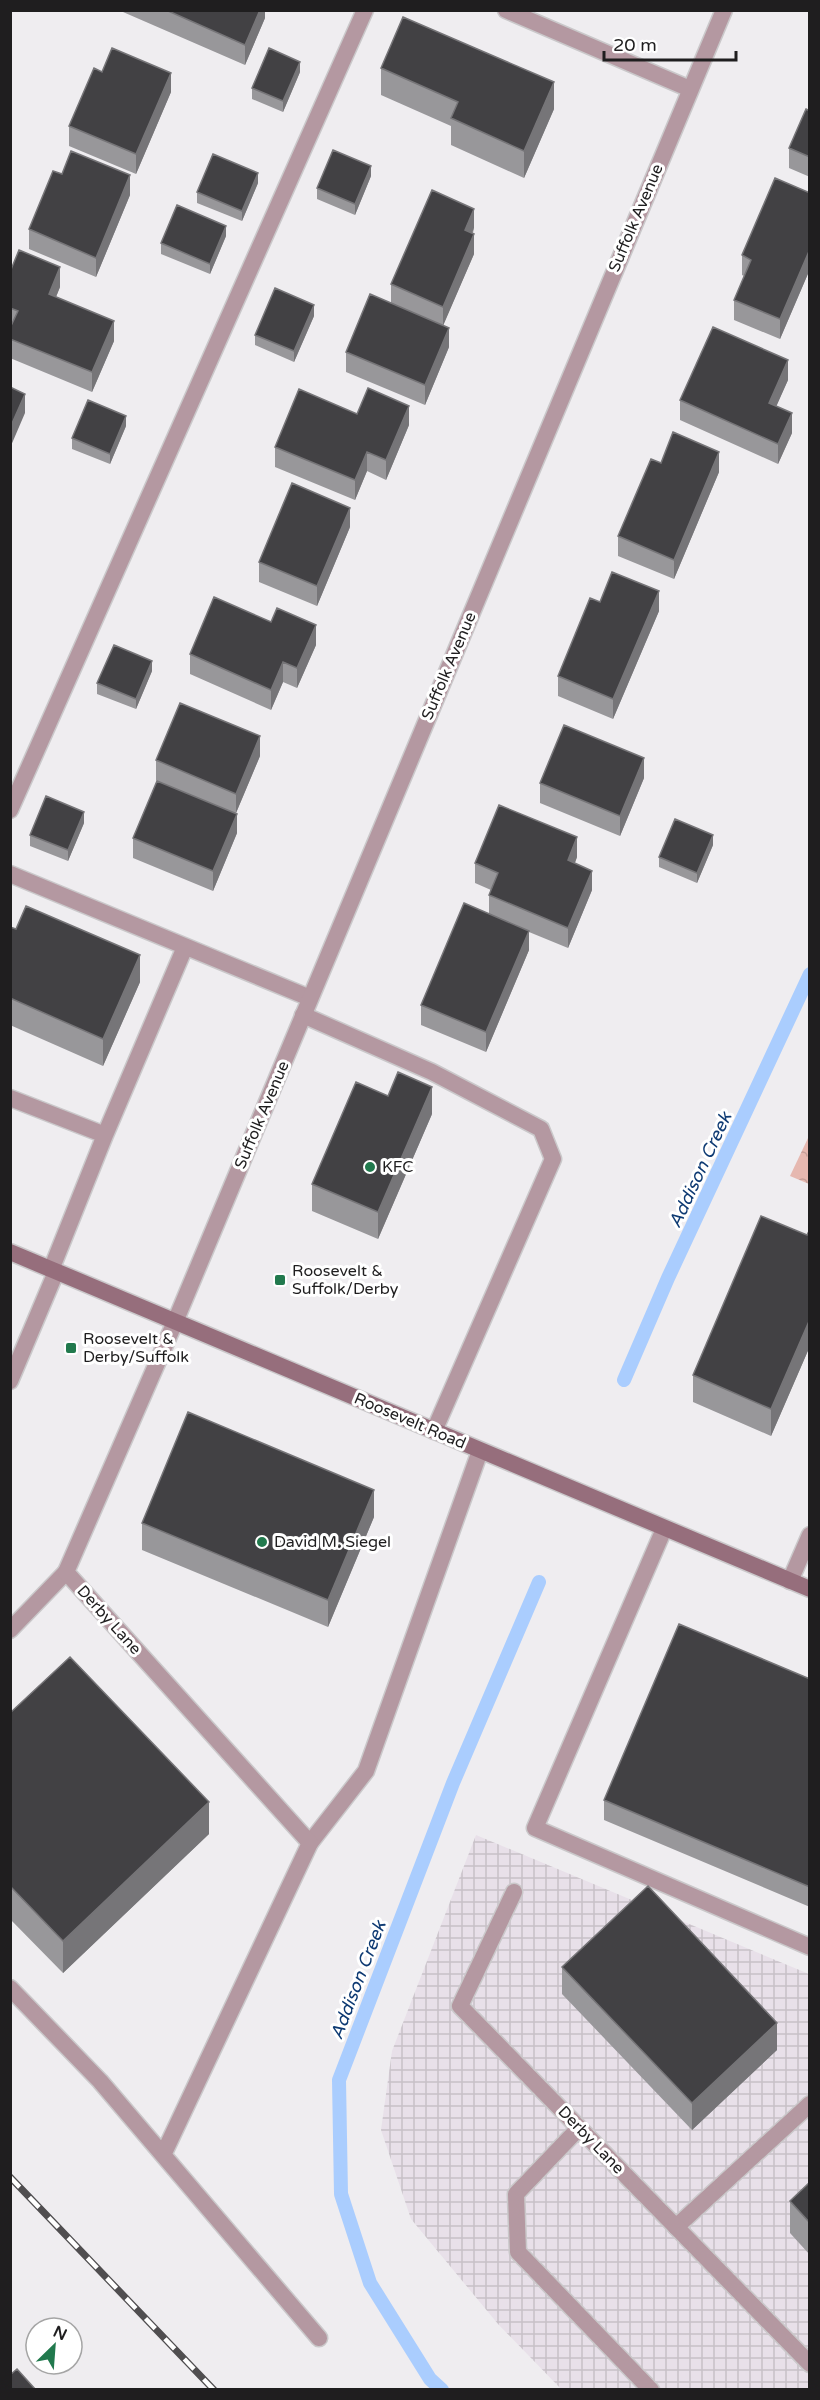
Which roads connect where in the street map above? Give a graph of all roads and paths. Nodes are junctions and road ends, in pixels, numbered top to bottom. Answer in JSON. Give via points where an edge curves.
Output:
{"nodes":[{"id":1,"x":365,"y":10,"type":"edge"},
{"id":2,"x":506,"y":10,"type":"edge"},
{"id":3,"x":724,"y":10,"type":"edge"},
{"id":4,"x":690,"y":89,"type":"junction"},
{"id":5,"x":10,"y":810,"type":"edge"},
{"id":6,"x":10,"y":874,"type":"edge"},
{"id":7,"x":185,"y":946,"type":"junction"},
{"id":8,"x":310,"y":998,"type":"junction"},
{"id":9,"x":303,"y":1015,"type":"junction"},
{"id":10,"x":10,"y":1098,"type":"edge"},
{"id":11,"x":105,"y":1135,"type":"junction"},
{"id":12,"x":10,"y":1252,"type":"edge"},
{"id":13,"x":53,"y":1271,"type":"junction"},
{"id":14,"x":175,"y":1322,"type":"junction"},
{"id":15,"x":10,"y":1381,"type":"edge"},
{"id":16,"x":434,"y":1431,"type":"junction"},
{"id":17,"x":480,"y":1451,"type":"junction"},
{"id":18,"x":664,"y":1529,"type":"junction"},
{"id":19,"x":810,"y":1535,"type":"edge"},
{"id":20,"x":66,"y":1572,"type":"junction"},
{"id":21,"x":790,"y":1581,"type":"junction"},
{"id":22,"x":810,"y":1589,"type":"edge"},
{"id":23,"x":10,"y":1630,"type":"edge"},
{"id":24,"x":310,"y":1843,"type":"junction"},
{"id":25,"x":514,"y":1892,"type":"dead end"},
{"id":26,"x":810,"y":1947,"type":"edge"},
{"id":27,"x":10,"y":1988,"type":"edge"},
{"id":28,"x":810,"y":2104,"type":"edge"},
{"id":29,"x":579,"y":2128,"type":"junction"},
{"id":30,"x":163,"y":2155,"type":"junction"},
{"id":31,"x":676,"y":2227,"type":"junction"},
{"id":32,"x":319,"y":2338,"type":"dead end"},
{"id":33,"x":810,"y":2364,"type":"edge"},
{"id":34,"x":651,"y":2390,"type":"edge"}],
"edges":[{"from":1,"to":5,"type":"street"},
{"from":2,"to":4,"type":"street"},
{"from":3,"to":4,"type":"street","name":"Suffolk Avenue"},
{"from":4,"to":8,"type":"street","name":"Suffolk Avenue"},
{"from":6,"to":7,"type":"street"},
{"from":7,"to":8,"type":"street"},
{"from":7,"to":11,"type":"street"},
{"from":8,"to":9,"type":"street","name":"Suffolk Avenue"},
{"from":9,"to":14,"type":"street","name":"Suffolk Avenue"},
{"from":9,"to":16,"type":"street","via":[[432,1072],[541,1129],[553,1159]]},
{"from":10,"to":11,"type":"street"},
{"from":11,"to":13,"type":"street"},
{"from":12,"to":13,"type":"main road","name":"Roosevelt Road"},
{"from":13,"to":14,"type":"main road","name":"Roosevelt Road"},
{"from":13,"to":15,"type":"street"},
{"from":14,"to":16,"type":"main road","name":"Roosevelt Road"},
{"from":14,"to":20,"type":"street","name":"Derby Lane"},
{"from":16,"to":17,"type":"main road","name":"Roosevelt Road"},
{"from":17,"to":18,"type":"main road","name":"Roosevelt Road"},
{"from":17,"to":24,"type":"street","via":[[366,1771]]},
{"from":18,"to":21,"type":"main road","name":"Roosevelt Road"},
{"from":18,"to":26,"type":"street","via":[[535,1828]]},
{"from":19,"to":21,"type":"street"},
{"from":20,"to":23,"type":"street"},
{"from":20,"to":24,"type":"street","name":"Derby Lane"},
{"from":21,"to":22,"type":"main road","name":"Roosevelt Road"},
{"from":24,"to":30,"type":"street"},
{"from":25,"to":29,"type":"street","name":"Derby Lane","via":[[460,2006]]},
{"from":27,"to":30,"type":"street","via":[[100,2081]]},
{"from":28,"to":31,"type":"street"},
{"from":29,"to":31,"type":"street","name":"Derby Lane"},
{"from":29,"to":34,"type":"street","via":[[516,2194],[518,2252]]},
{"from":30,"to":32,"type":"street"},
{"from":31,"to":33,"type":"street","name":"Derby Lane"}]}
